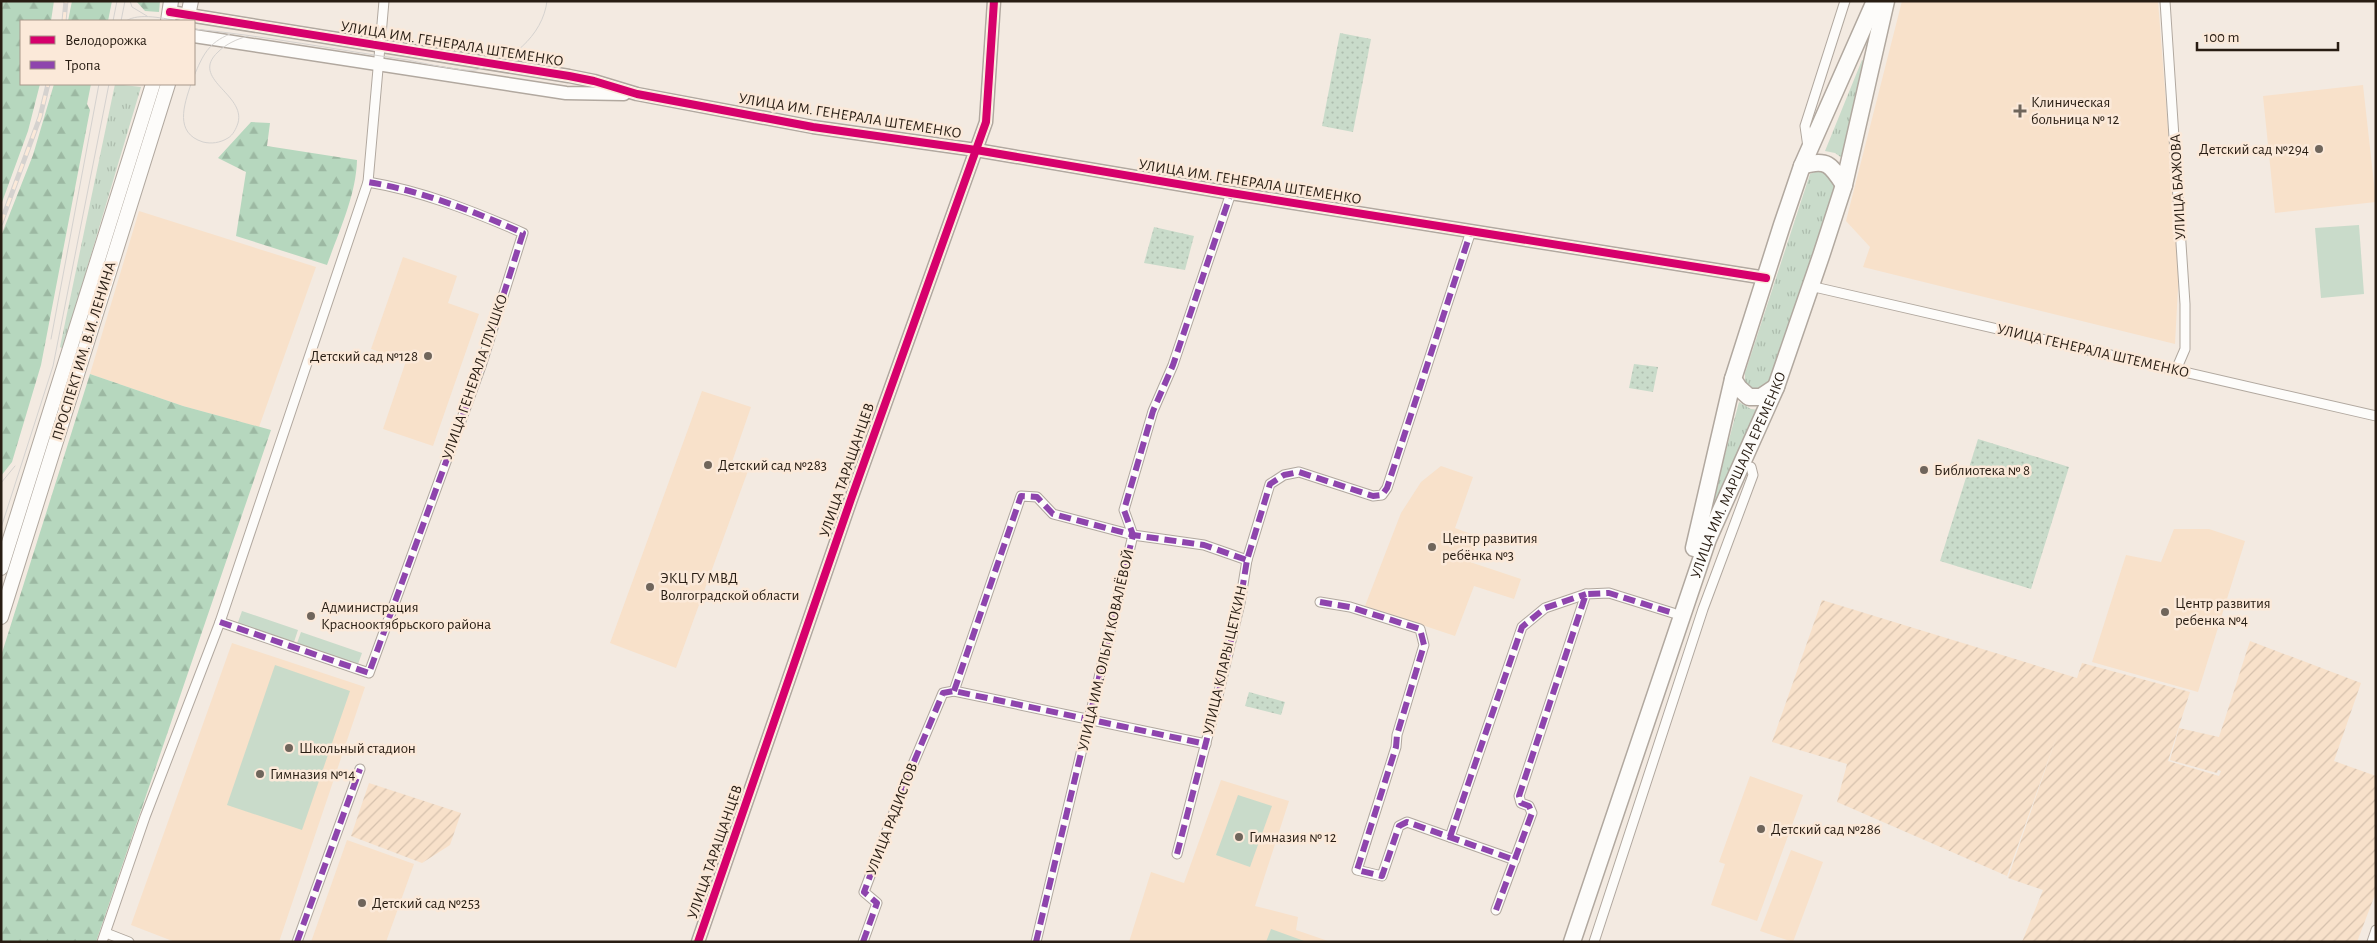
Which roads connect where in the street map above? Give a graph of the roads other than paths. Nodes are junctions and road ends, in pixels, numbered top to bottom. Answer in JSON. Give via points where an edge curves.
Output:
{"nodes":[{"id":1,"x":384,"y":1,"type":"edge"},
{"id":2,"x":994,"y":1,"type":"edge"},
{"id":3,"x":1845,"y":1,"type":"edge"},
{"id":4,"x":1875,"y":1,"type":"edge"},
{"id":5,"x":1886,"y":1,"type":"edge"},
{"id":6,"x":2165,"y":1,"type":"edge"},
{"id":7,"x":170,"y":11,"type":"edge"},
{"id":8,"x":189,"y":12,"type":"edge"},
{"id":9,"x":195,"y":36,"type":"edge"},
{"id":10,"x":380,"y":47,"type":"junction"},
{"id":11,"x":379,"y":63,"type":"junction"},
{"id":12,"x":153,"y":85,"type":"edge"},
{"id":13,"x":168,"y":85,"type":"edge"},
{"id":14,"x":637,"y":94,"type":"junction"},
{"id":15,"x":976,"y":150,"type":"junction"},
{"id":16,"x":1809,"y":150,"type":"junction"},
{"id":17,"x":1802,"y":166,"type":"junction"},
{"id":18,"x":368,"y":182,"type":"junction"},
{"id":19,"x":1844,"y":186,"type":"junction"},
{"id":20,"x":1231,"y":193,"type":"junction"},
{"id":21,"x":1471,"y":231,"type":"junction"},
{"id":22,"x":1766,"y":278,"type":"junction"},
{"id":23,"x":1810,"y":286,"type":"junction"},
{"id":24,"x":2176,"y":370,"type":"junction"},
{"id":25,"x":1733,"y":379,"type":"junction"},
{"id":26,"x":1776,"y":387,"type":"junction"},
{"id":27,"x":2376,"y":416,"type":"edge"},
{"id":28,"x":1751,"y":467,"type":"dead end"},
{"id":29,"x":1133,"y":535,"type":"junction"},
{"id":30,"x":1247,"y":560,"type":"junction"},
{"id":31,"x":1,"y":568,"type":"edge"},
{"id":32,"x":1586,"y":594,"type":"junction"},
{"id":33,"x":1320,"y":602,"type":"dead end"},
{"id":34,"x":1674,"y":613,"type":"junction"},
{"id":35,"x":1,"y":618,"type":"edge"},
{"id":36,"x":220,"y":622,"type":"junction"},
{"id":37,"x":954,"y":691,"type":"junction"},
{"id":38,"x":1090,"y":718,"type":"junction"},
{"id":39,"x":1206,"y":744,"type":"junction"},
{"id":40,"x":360,"y":769,"type":"dead end"},
{"id":41,"x":1450,"y":837,"type":"junction"},
{"id":42,"x":1177,"y":854,"type":"dead end"},
{"id":43,"x":1516,"y":860,"type":"junction"},
{"id":44,"x":1496,"y":910,"type":"dead end"},
{"id":45,"x":2376,"y":930,"type":"edge"},
{"id":46,"x":104,"y":937,"type":"edge"},
{"id":47,"x":129,"y":942,"type":"edge"},
{"id":48,"x":297,"y":942,"type":"edge"},
{"id":49,"x":698,"y":942,"type":"edge"},
{"id":50,"x":863,"y":942,"type":"edge"},
{"id":51,"x":1036,"y":942,"type":"edge"},
{"id":52,"x":1562,"y":942,"type":"edge"},
{"id":53,"x":1572,"y":942,"type":"edge"},
{"id":54,"x":1594,"y":942,"type":"edge"},
{"id":55,"x":2372,"y":942,"type":"edge"}],
"edges":[{"from":1,"to":10,"type":"street"},
{"from":2,"to":15,"type":"street","name":"УЛИЦА ТАРАЩАНЦЕВ","via":[[986,122]]},
{"from":3,"to":16,"type":"street","via":[[1805,126]]},
{"from":4,"to":16,"type":"highway","name":"УЛИЦА ИМ. МАРШАЛА ЕРЕМЕНКО"},
{"from":5,"to":19,"type":"highway","name":"УЛИЦА ИМ. МАРШАЛА ЕРЕМЕНКО"},
{"from":6,"to":24,"type":"street","name":"УЛИЦА БАЖОВА","via":[[2185,304],[2185,350]]},
{"from":7,"to":8,"type":"street","name":"УЛИЦА ИМ. ГЕНЕРАЛА ШТЕМЕНКО"},
{"from":8,"to":10,"type":"street","name":"УЛИЦА ИМ. ГЕНЕРАЛА ШТЕМЕНКО"},
{"from":9,"to":11,"type":"street","name":"УЛИЦА ИМ. ГЕНЕРАЛА ШТЕМЕНКО"},
{"from":10,"to":11,"type":"street"},
{"from":10,"to":14,"type":"street","name":"УЛИЦА ИМ. ГЕНЕРАЛА ШТЕМЕНКО","via":[[569,76]]},
{"from":11,"to":14,"type":"street","name":"УЛИЦА ИМ. ГЕНЕРАЛА ШТЕМЕНКО","via":[[566,92]]},
{"from":11,"to":18,"type":"street"},
{"from":12,"to":31,"type":"main road","name":"ПРОСПЕКТ ИМ. В.И. ЛЕНИНА"},
{"from":13,"to":35,"type":"main road","name":"ПРОСПЕКТ ИМ. В.И. ЛЕНИНА"},
{"from":14,"to":15,"type":"street","name":"УЛИЦА ИМ. ГЕНЕРАЛА ШТЕМЕНКО","via":[[812,126]]},
{"from":15,"to":20,"type":"street","name":"УЛИЦА ИМ. ГЕНЕРАЛА ШТЕМЕНКО"},
{"from":15,"to":49,"type":"street","name":"УЛИЦА ТАРАЩАНЦЕВ"},
{"from":16,"to":17,"type":"highway","name":"УЛИЦА ИМ. МАРШАЛА ЕРЕМЕНКО"},
{"from":17,"to":19,"type":"highway","via":[[1825,163],[1834,169]]},
{"from":17,"to":22,"type":"highway","name":"УЛИЦА ИМ. МАРШАЛА ЕРЕМЕНКО"},
{"from":18,"to":36,"type":"street"},
{"from":18,"to":36,"type":"street","name":"УЛИЦА ГЕНЕРАЛА ГЛУШКО","via":[[459,207],[523,233],[481,366],[368,673]]},
{"from":19,"to":23,"type":"highway","name":"УЛИЦА ИМ. МАРШАЛА ЕРЕМЕНКО"},
{"from":20,"to":21,"type":"street","name":"УЛИЦА ИМ. ГЕНЕРАЛА ШТЕМЕНКО"},
{"from":20,"to":29,"type":"street","name":"УЛИЦА ИМ. ОЛЬГИ КОВАЛЁВОЙ","via":[[1173,365],[1153,411],[1124,510]]},
{"from":21,"to":22,"type":"street","name":"УЛИЦА ИМ. ГЕНЕРАЛА ШТЕМЕНКО"},
{"from":21,"to":30,"type":"street","name":"УЛИЦА КЛАРЫ ЦЕТКИН","via":[[1387,488],[1382,495],[1373,496],[1298,472],[1284,475],[1270,484]]},
{"from":22,"to":25,"type":"highway","name":"УЛИЦА ИМ. МАРШАЛА ЕРЕМЕНКО"},
{"from":23,"to":24,"type":"street","name":"УЛИЦА ГЕНЕРАЛА ШТЕМЕНКО"},
{"from":23,"to":26,"type":"highway","name":"УЛИЦА ИМ. МАРШАЛА ЕРЕМЕНКО"},
{"from":24,"to":27,"type":"street","name":"УЛИЦА ГЕНЕРАЛА ШТЕМЕНКО"},
{"from":25,"to":26,"type":"highway","via":[[1749,397],[1761,397]]},
{"from":25,"to":34,"type":"highway","name":"УЛИЦА ИМ. МАРШАЛА ЕРЕМЕНКО","via":[[1699,534]]},
{"from":26,"to":53,"type":"highway","name":"УЛИЦА ИМ. МАРШАЛА ЕРЕМЕНКО","via":[[1708,539]]},
{"from":28,"to":54,"type":"street","via":[[1753,475],[1703,609]]},
{"from":29,"to":30,"type":"street","via":[[1204,545]]},
{"from":29,"to":37,"type":"street","via":[[1053,514],[1037,497],[1021,496]]},
{"from":29,"to":38,"type":"street","name":"УЛИЦА ИМ. ОЛЬГИ КОВАЛЁВОЙ"},
{"from":30,"to":39,"type":"street","name":"УЛИЦА КЛАРЫ ЦЕТКИН","via":[[1240,603]]},
{"from":32,"to":34,"type":"street","via":[[1609,593]]},
{"from":32,"to":41,"type":"street","via":[[1545,608],[1522,627]]},
{"from":32,"to":43,"type":"street","via":[[1519,796],[1521,803],[1529,806],[1532,813]]},
{"from":33,"to":41,"type":"street","via":[[1350,607],[1420,629],[1424,645],[1357,870],[1382,876],[1399,826],[1403,823]]},
{"from":34,"to":52,"type":"highway","name":"УЛИЦА ИМ. МАРШАЛА ЕРЕМЕНКО"},
{"from":36,"to":46,"type":"street","via":[[145,817]]},
{"from":37,"to":38,"type":"street"},
{"from":37,"to":50,"type":"street","name":"УЛИЦА РАДИСТОВ","via":[[943,692],[864,892],[877,903]]},
{"from":38,"to":39,"type":"street"},
{"from":38,"to":51,"type":"street","name":"УЛИЦА ИМ. ОЛЬГИ КОВАЛЁВОЙ"},
{"from":39,"to":42,"type":"street","name":"УЛИЦА КЛАРЫ ЦЕТКИН"},
{"from":40,"to":48,"type":"street"},
{"from":41,"to":43,"type":"street"},
{"from":43,"to":44,"type":"street"},
{"from":45,"to":55,"type":"street"},
{"from":46,"to":47,"type":"street"}]}
